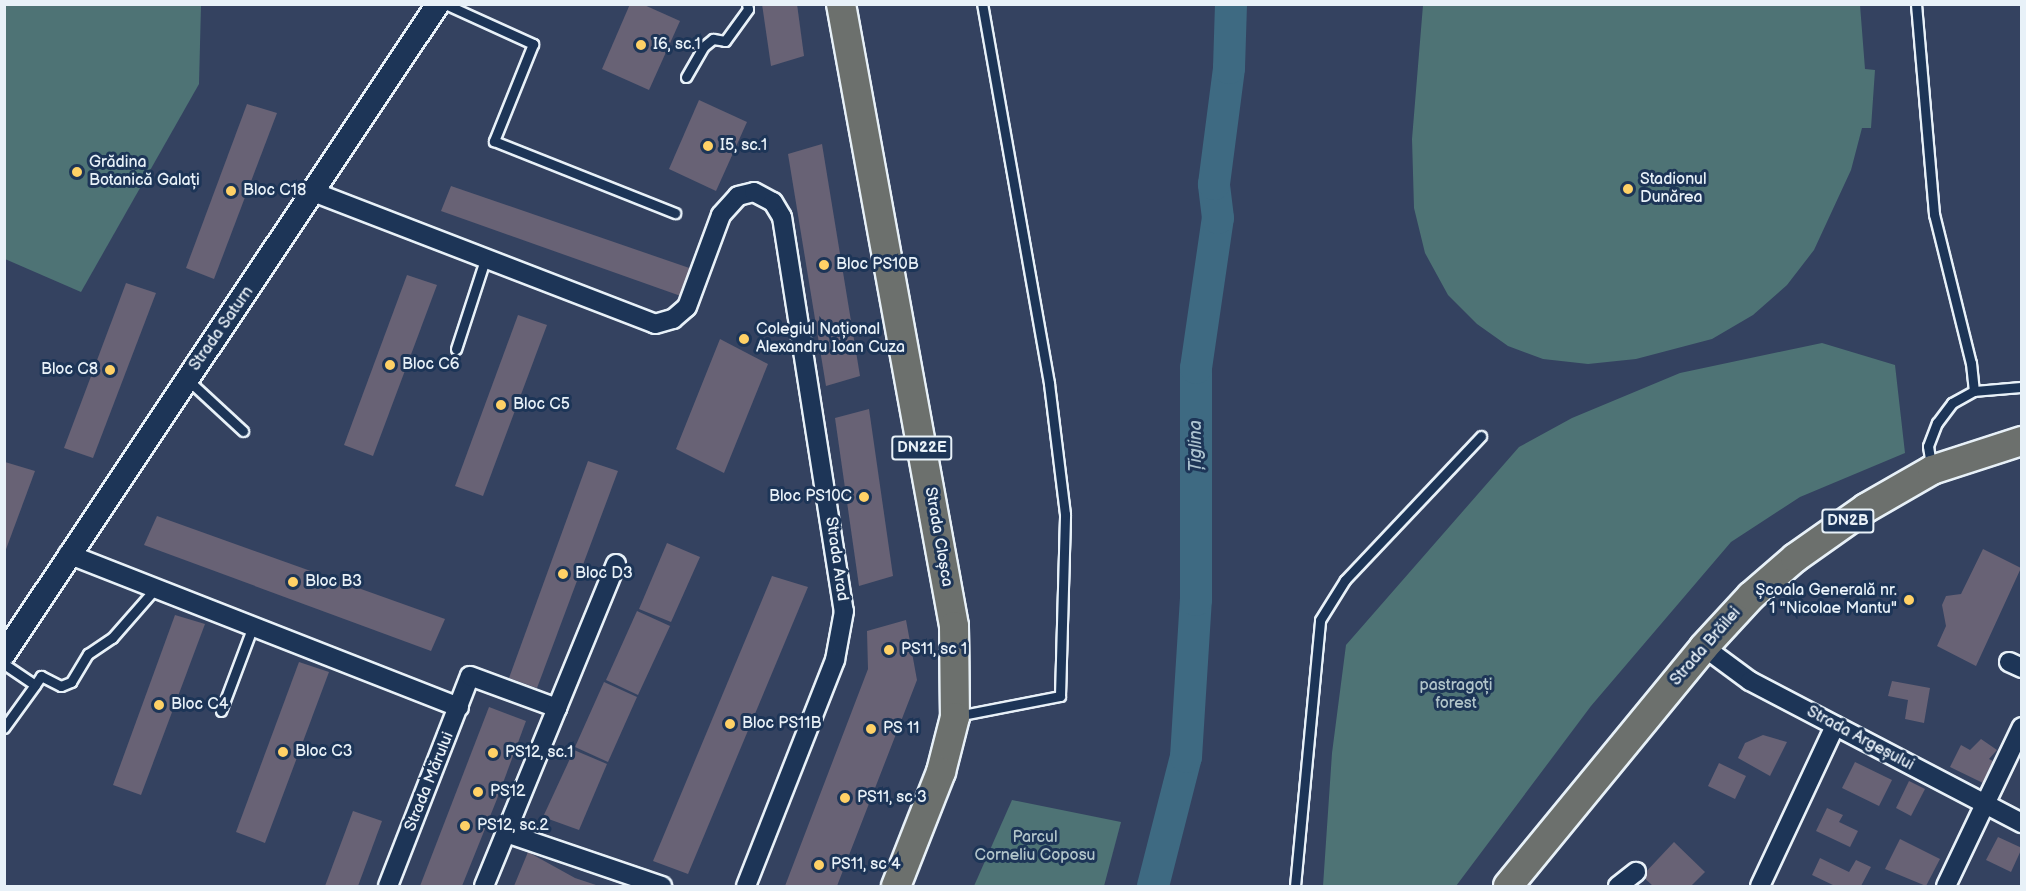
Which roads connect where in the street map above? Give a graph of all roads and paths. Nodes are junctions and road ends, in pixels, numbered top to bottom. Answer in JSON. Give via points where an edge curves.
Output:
{"nodes":[{"id":1,"x":438,"y":4,"type":"edge"},
{"id":2,"x":445,"y":4,"type":"edge"},
{"id":3,"x":747,"y":4,"type":"edge"},
{"id":4,"x":841,"y":4,"type":"edge"},
{"id":5,"x":982,"y":4,"type":"edge"},
{"id":6,"x":1916,"y":4,"type":"edge"},
{"id":7,"x":686,"y":77,"type":"dead end"},
{"id":8,"x":316,"y":193,"type":"junction"},
{"id":9,"x":675,"y":213,"type":"dead end"},
{"id":10,"x":484,"y":260,"type":"junction"},
{"id":11,"x":456,"y":349,"type":"dead end"},
{"id":12,"x":188,"y":380,"type":"junction"},
{"id":13,"x":2022,"y":387,"type":"edge"},
{"id":14,"x":1974,"y":391,"type":"junction"},
{"id":15,"x":243,"y":430,"type":"dead end"},
{"id":16,"x":1481,"y":436,"type":"dead end"},
{"id":17,"x":2022,"y":441,"type":"edge"},
{"id":18,"x":1932,"y":470,"type":"junction"},
{"id":19,"x":68,"y":554,"type":"junction"},
{"id":20,"x":616,"y":564,"type":"dead end"},
{"id":21,"x":154,"y":590,"type":"junction"},
{"id":22,"x":253,"y":626,"type":"junction"},
{"id":23,"x":1704,"y":647,"type":"junction"},
{"id":24,"x":4,"y":654,"type":"edge"},
{"id":25,"x":4,"y":664,"type":"edge"},
{"id":26,"x":35,"y":685,"type":"junction"},
{"id":27,"x":459,"y":707,"type":"junction"},
{"id":28,"x":557,"y":708,"type":"junction"},
{"id":29,"x":221,"y":711,"type":"dead end"},
{"id":30,"x":955,"y":717,"type":"junction"},
{"id":31,"x":1835,"y":726,"type":"junction"},
{"id":32,"x":4,"y":728,"type":"edge"},
{"id":33,"x":2022,"y":728,"type":"edge"},
{"id":34,"x":1986,"y":804,"type":"junction"},
{"id":35,"x":2022,"y":823,"type":"edge"},
{"id":36,"x":506,"y":832,"type":"junction"},
{"id":37,"x":1636,"y":872,"type":"dead end"},
{"id":38,"x":388,"y":886,"type":"edge"},
{"id":39,"x":484,"y":886,"type":"edge"},
{"id":40,"x":662,"y":886,"type":"edge"},
{"id":41,"x":746,"y":886,"type":"edge"},
{"id":42,"x":896,"y":886,"type":"edge"},
{"id":43,"x":1295,"y":886,"type":"edge"},
{"id":44,"x":1509,"y":886,"type":"edge"},
{"id":45,"x":1618,"y":886,"type":"edge"},
{"id":46,"x":1760,"y":886,"type":"edge"},
{"id":47,"x":1947,"y":886,"type":"edge"}],
"edges":[{"from":1,"to":8,"type":"street","name":"Strada Saturn"},
{"from":2,"to":9,"type":"lane","via":[[533,44],[494,141]]},
{"from":3,"to":7,"type":"lane","via":[[748,9],[725,41],[713,39],[703,47]]},
{"from":4,"to":30,"type":"main road","name":"Strada Cloșca","number":"DN22E","via":[[954,626]]},
{"from":5,"to":30,"type":"lane","via":[[1049,383],[1063,503],[1060,696]]},
{"from":6,"to":14,"type":"lane","via":[[1934,214],[1971,363]]},
{"from":8,"to":10,"type":"street"},
{"from":8,"to":12,"type":"street","name":"Strada Saturn"},
{"from":10,"to":11,"type":"lane"},
{"from":10,"to":41,"type":"street","name":"Strada Arad","via":[[656,324],[673,319],[687,307],[721,215],[738,196],[754,192],[773,202],[782,217],[844,611],[835,660]]},
{"from":12,"to":15,"type":"lane"},
{"from":12,"to":19,"type":"street","name":"Strada Saturn"},
{"from":13,"to":14,"type":"lane"},
{"from":14,"to":18,"type":"lane","via":[[1952,403],[1937,423],[1928,446]]},
{"from":16,"to":43,"type":"lane","via":[[1345,580],[1320,620]]},
{"from":17,"to":18,"type":"main road","name":"Strada Brăilei","number":"DN2B"},
{"from":18,"to":23,"type":"main road","name":"Strada Brăilei","number":"DN2B","via":[[1866,508],[1795,558],[1751,596]]},
{"from":19,"to":21,"type":"street"},
{"from":19,"to":24,"type":"street","name":"Strada Saturn"},
{"from":20,"to":28,"type":"street"},
{"from":21,"to":22,"type":"street"},
{"from":21,"to":26,"type":"lane","via":[[112,638],[88,654],[71,682],[61,686],[41,676]]},
{"from":22,"to":27,"type":"street"},
{"from":22,"to":29,"type":"lane"},
{"from":23,"to":31,"type":"street","name":"Strada Argeșului","via":[[1750,681]]},
{"from":23,"to":44,"type":"main road","name":"Strada Brăilei","number":"DN2B"},
{"from":25,"to":26,"type":"lane"},
{"from":26,"to":32,"type":"lane"},
{"from":27,"to":28,"type":"street","name":"Strada Mărului","via":[[470,676]]},
{"from":27,"to":38,"type":"street","name":"Strada Mărului"},
{"from":28,"to":36,"type":"street"},
{"from":30,"to":42,"type":"main road","name":"Strada Cloșca","number":"DN22E","via":[[941,772]]},
{"from":31,"to":34,"type":"street","name":"Strada Argeșului"},
{"from":31,"to":46,"type":"street"},
{"from":33,"to":34,"type":"street"},
{"from":34,"to":35,"type":"street","name":"Strada Argeșului"},
{"from":34,"to":47,"type":"street"},
{"from":36,"to":39,"type":"street"},
{"from":36,"to":40,"type":"street"},
{"from":37,"to":45,"type":"street"}]}
